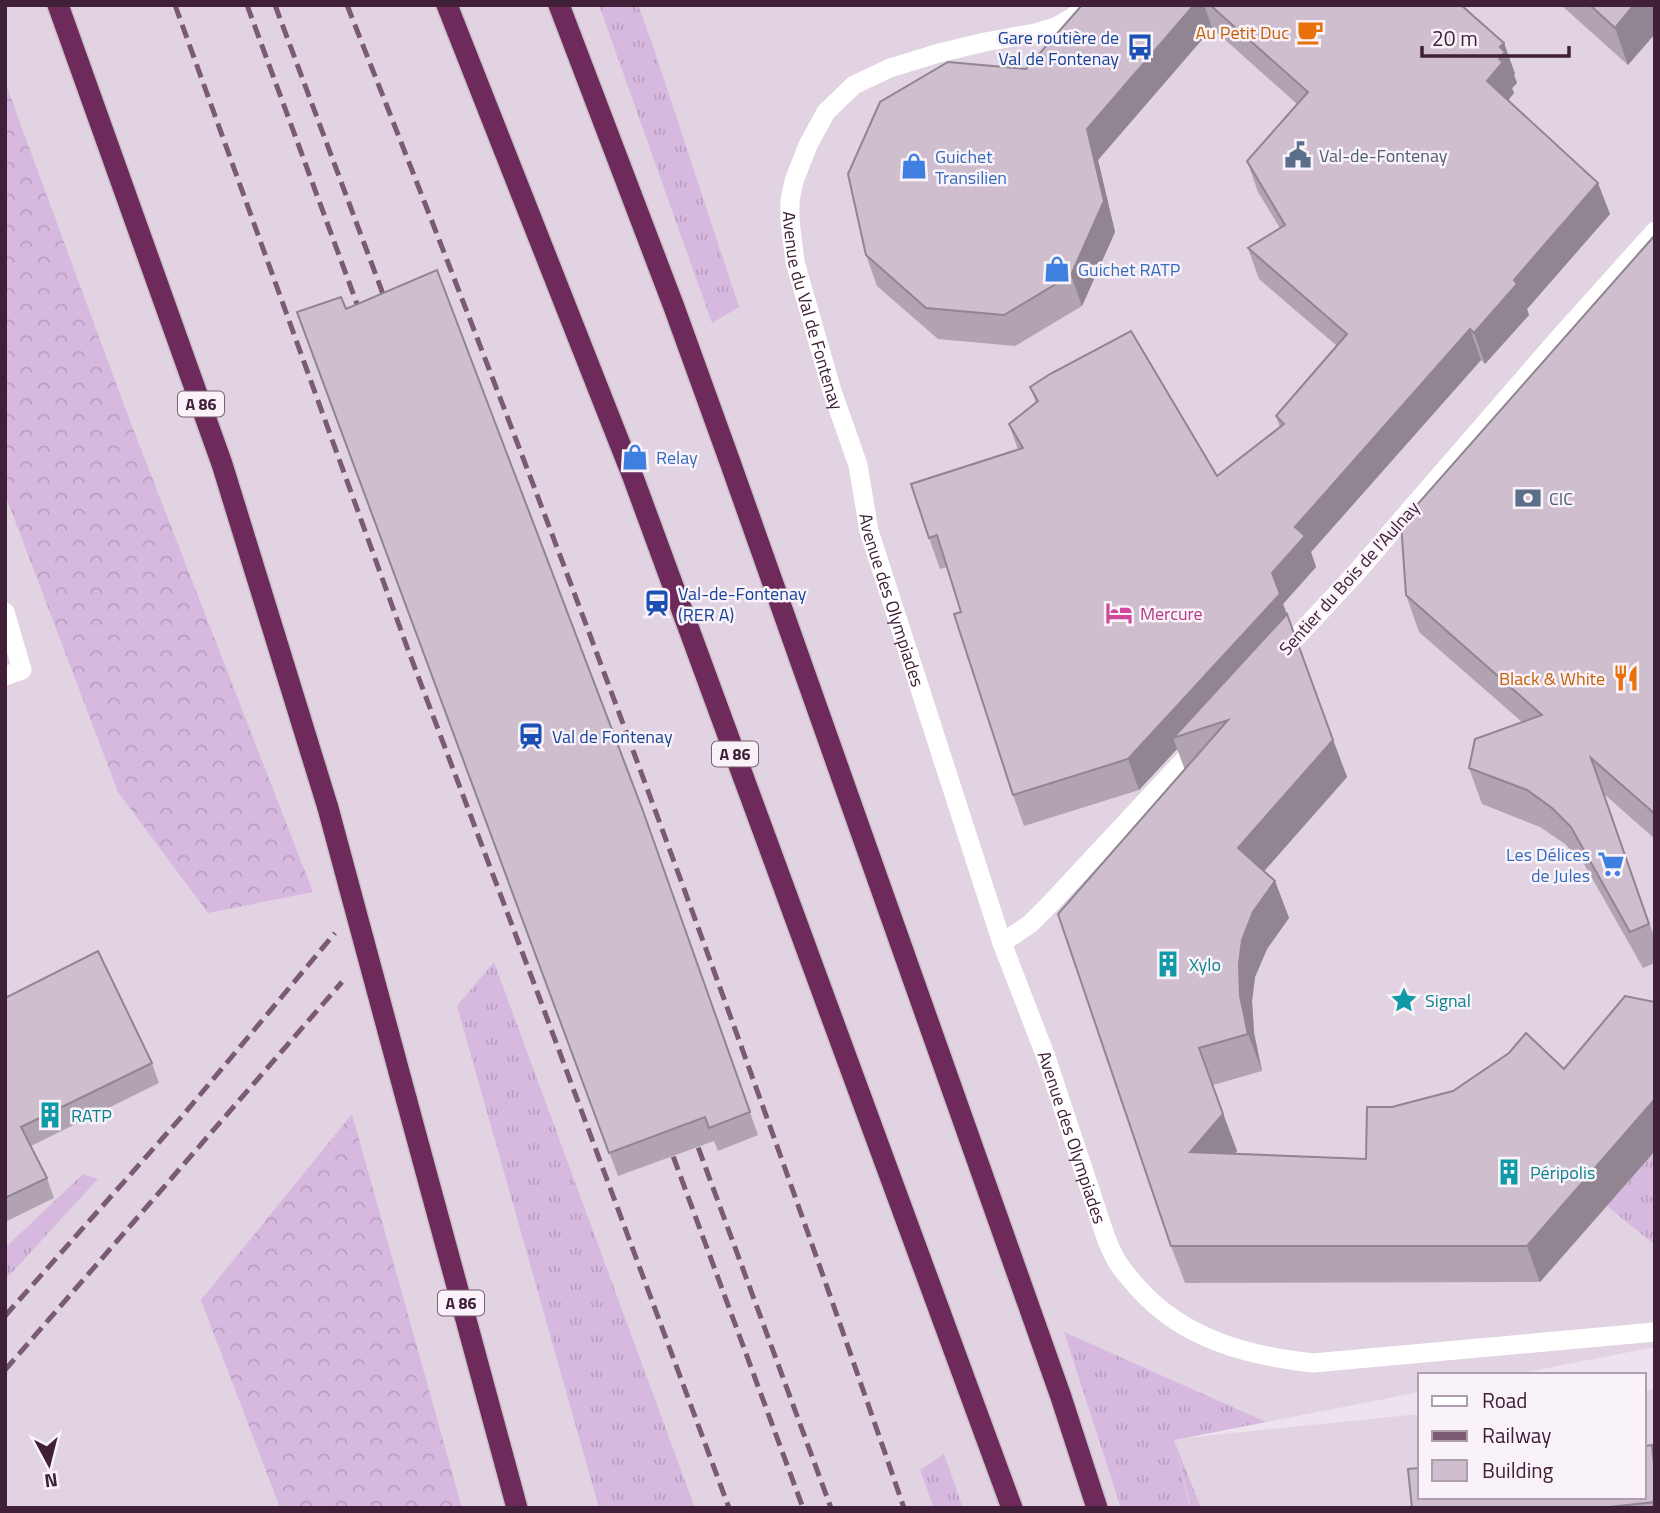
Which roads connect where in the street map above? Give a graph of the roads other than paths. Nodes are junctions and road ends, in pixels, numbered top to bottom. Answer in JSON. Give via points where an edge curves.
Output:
{"nodes":[{"id":1,"x":58,"y":5,"type":"edge"},
{"id":2,"x":447,"y":5,"type":"edge"},
{"id":3,"x":559,"y":5,"type":"edge"},
{"id":4,"x":1087,"y":5,"type":"edge"},
{"id":5,"x":1655,"y":231,"type":"edge"},
{"id":6,"x":858,"y":465,"type":"joint"},
{"id":7,"x":5,"y":612,"type":"edge"},
{"id":8,"x":1263,"y":674,"type":"edge"},
{"id":9,"x":5,"y":677,"type":"edge"},
{"id":10,"x":1208,"y":734,"type":"edge"},
{"id":11,"x":1002,"y":943,"type":"junction"},
{"id":12,"x":1655,"y":1332,"type":"edge"},
{"id":13,"x":517,"y":1508,"type":"edge"},
{"id":14,"x":1012,"y":1508,"type":"edge"},
{"id":15,"x":1097,"y":1508,"type":"edge"}],
"edges":[{"from":1,"to":13,"type":"highway","number":"A 86","bridge":true,"via":[[222,464],[328,808]]},
{"from":2,"to":14,"type":"highway","number":"A 86","via":[[638,490]]},
{"from":3,"to":15,"type":"highway","via":[[674,307]]},
{"from":4,"to":6,"type":"street","name":"Avenue du Val de Fontenay","via":[[1058,26],[939,53],[853,85],[826,112],[808,145],[790,200],[795,262]]},
{"from":5,"to":8,"type":"street","name":"Sentier du Bois de l'Aulnay"},
{"from":6,"to":11,"type":"street","name":"Avenue des Olympiades","via":[[869,531]]},
{"from":7,"to":9,"type":"street","via":[[22,670]]},
{"from":10,"to":11,"type":"street","via":[[1050,904]]},
{"from":11,"to":12,"type":"street","name":"Avenue des Olympiades","via":[[1113,1255],[1147,1298],[1181,1325],[1243,1351],[1313,1363]]}]}
